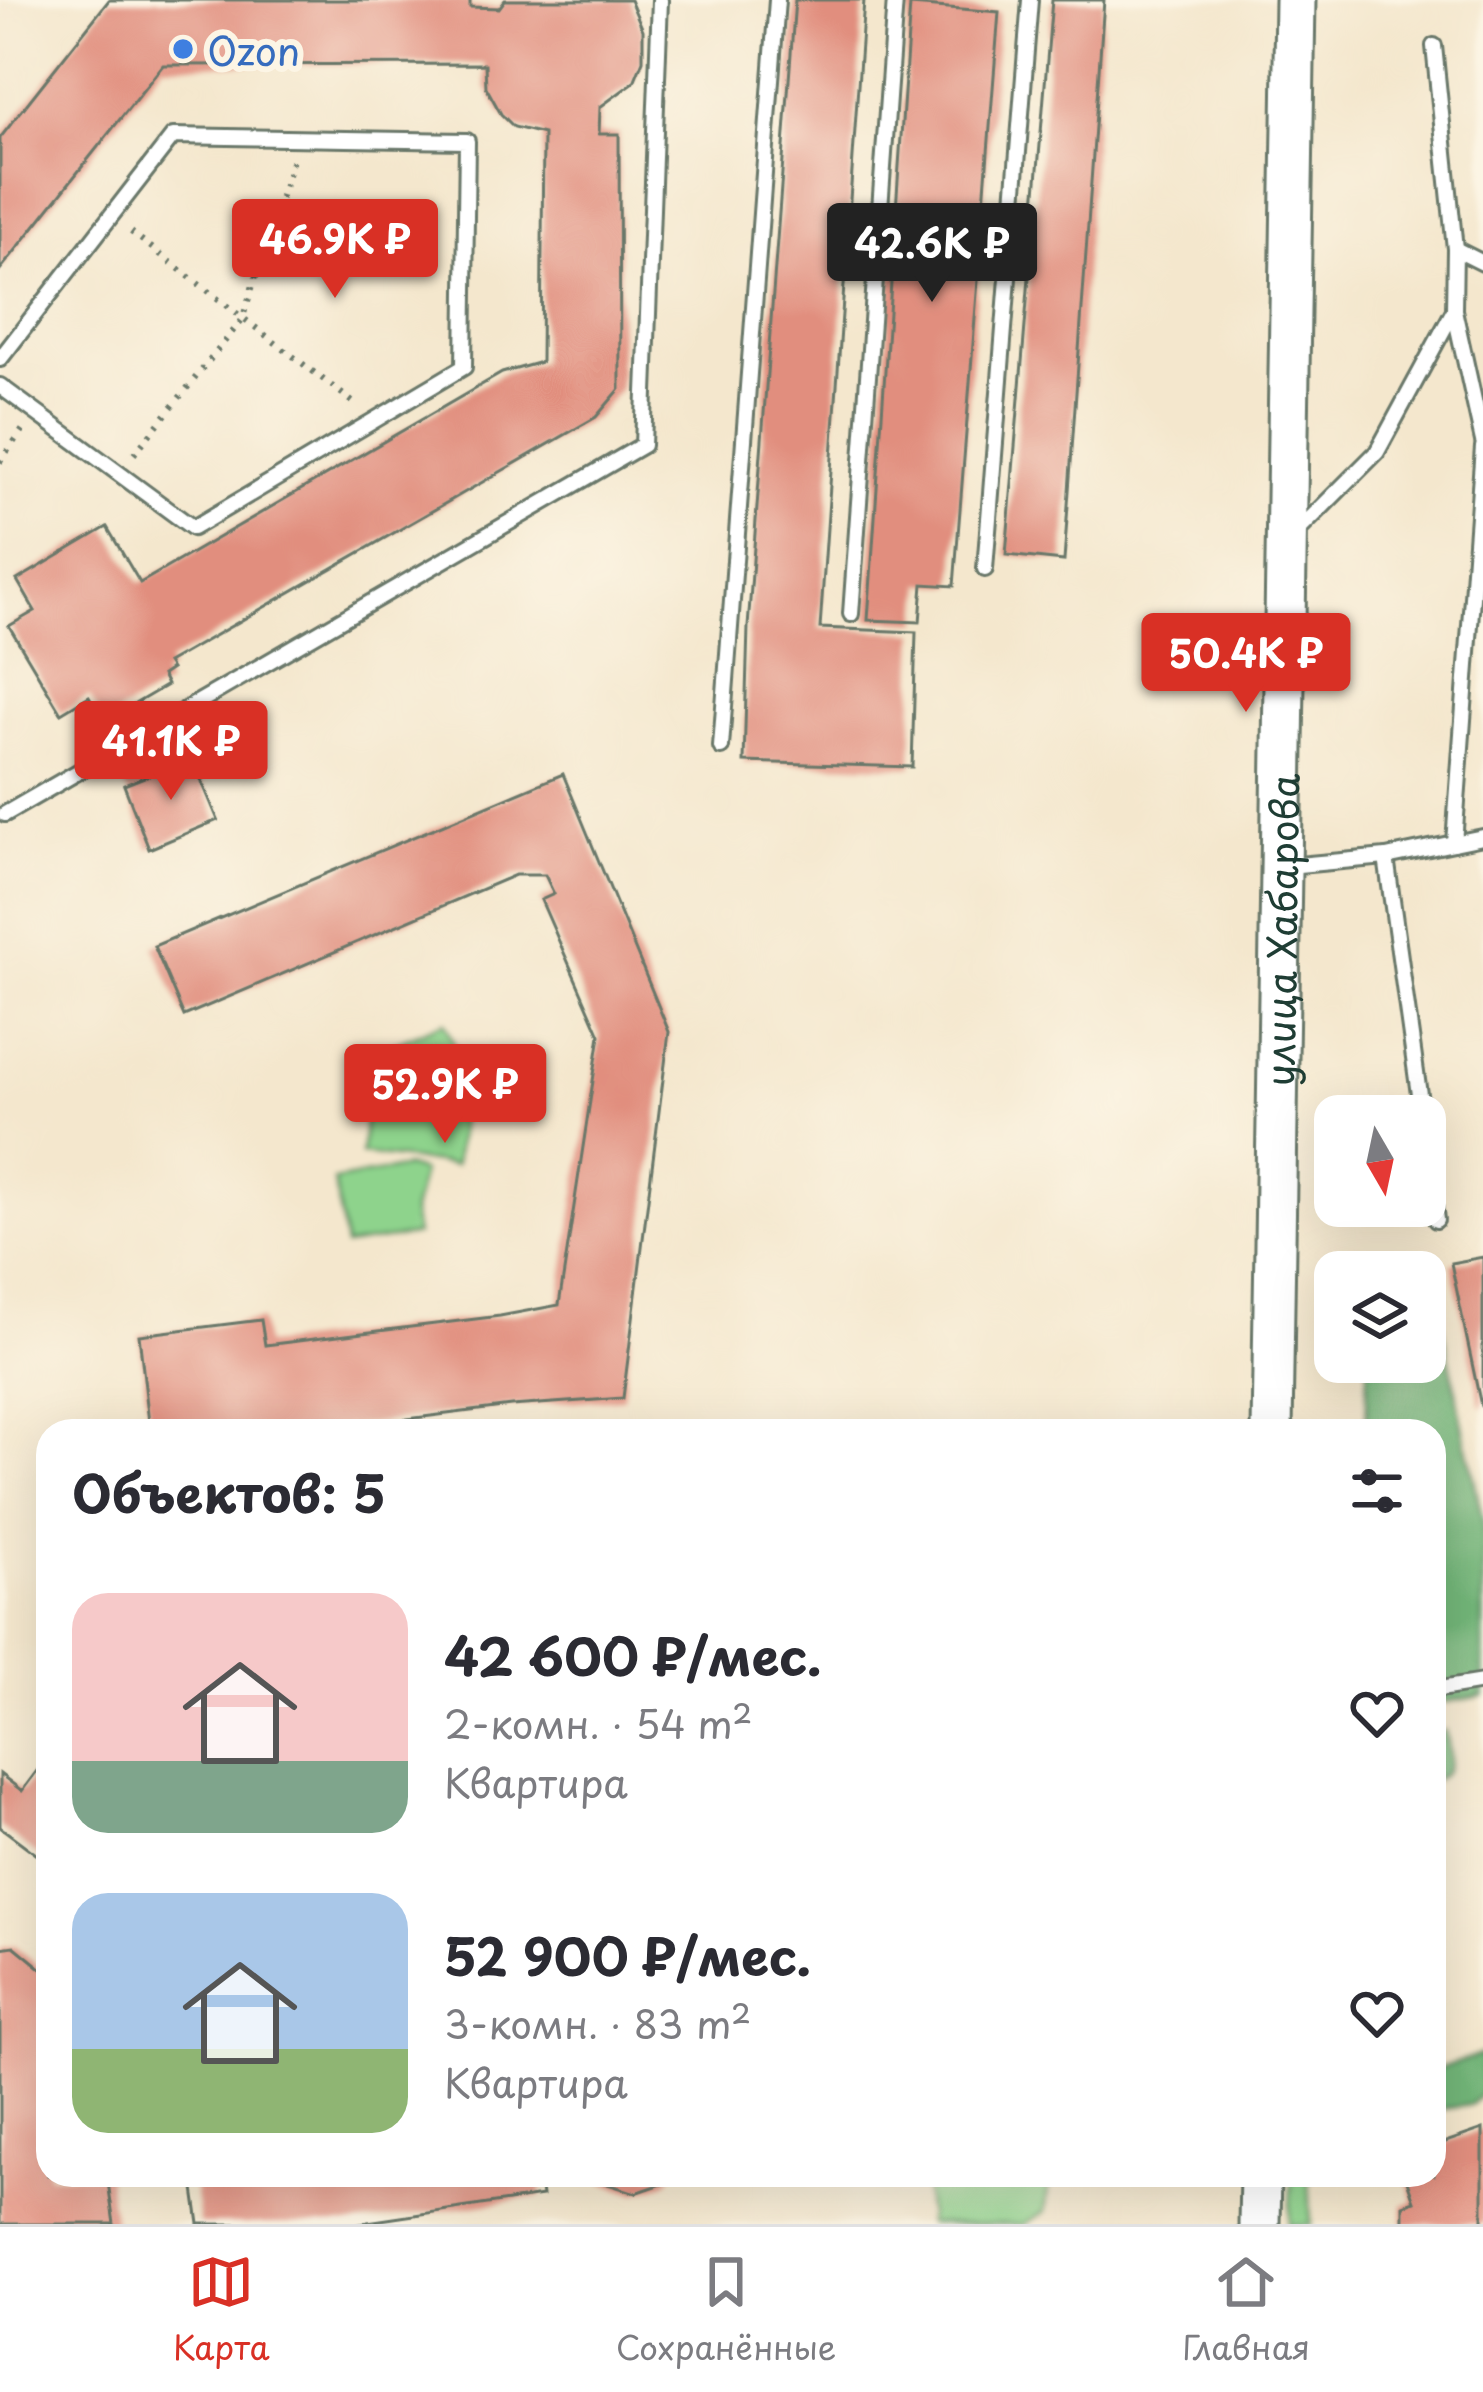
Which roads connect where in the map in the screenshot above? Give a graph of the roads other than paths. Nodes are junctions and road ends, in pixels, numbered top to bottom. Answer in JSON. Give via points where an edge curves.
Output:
{"nodes":[{"id":1,"x":660,"y":0,"type":"edge"},
{"id":2,"x":777,"y":0,"type":"edge"},
{"id":3,"x":895,"y":0,"type":"edge"},
{"id":4,"x":1030,"y":0,"type":"edge"},
{"id":5,"x":1295,"y":0,"type":"edge"},
{"id":6,"x":1434,"y":46,"type":"dead end"},
{"id":7,"x":1455,"y":249,"type":"junction"},
{"id":8,"x":1483,"y":263,"type":"edge"},
{"id":9,"x":1454,"y":310,"type":"junction"},
{"id":10,"x":0,"y":359,"type":"edge"},
{"id":11,"x":0,"y":386,"type":"edge"},
{"id":12,"x":1483,"y":444,"type":"edge"},
{"id":13,"x":1287,"y":542,"type":"junction"},
{"id":14,"x":985,"y":569,"type":"dead end"},
{"id":15,"x":851,"y":614,"type":"dead end"},
{"id":16,"x":721,"y":747,"type":"dead end"},
{"id":17,"x":5,"y":814,"type":"dead end"},
{"id":18,"x":1483,"y":837,"type":"edge"},
{"id":19,"x":1454,"y":843,"type":"junction"},
{"id":20,"x":1386,"y":857,"type":"junction"},
{"id":21,"x":1281,"y":867,"type":"junction"},
{"id":22,"x":1419,"y":1095,"type":"edge"},
{"id":23,"x":1272,"y":1419,"type":"edge"},
{"id":24,"x":1483,"y":1682,"type":"edge"},
{"id":25,"x":1446,"y":1688,"type":"edge"},
{"id":26,"x":1259,"y":2187,"type":"edge"},
{"id":27,"x":1259,"y":2224,"type":"edge"}],
"edges":[{"from":1,"to":17,"type":"lane","via":[[643,445]]},
{"from":2,"to":16,"type":"lane"},
{"from":3,"to":15,"type":"lane"},
{"from":4,"to":14,"type":"lane"},
{"from":5,"to":13,"type":"main road","name":"улица Хабарова"},
{"from":6,"to":7,"type":"lane"},
{"from":7,"to":8,"type":"lane"},
{"from":7,"to":9,"type":"lane"},
{"from":9,"to":12,"type":"lane"},
{"from":9,"to":13,"type":"lane","via":[[1377,452]]},
{"from":10,"to":11,"type":"lane","via":[[173,136],[466,142],[464,367],[193,528]]},
{"from":12,"to":19,"type":"lane"},
{"from":13,"to":21,"type":"main road","name":"улица Хабарова"},
{"from":18,"to":19,"type":"lane"},
{"from":19,"to":20,"type":"lane"},
{"from":20,"to":21,"type":"lane"},
{"from":20,"to":22,"type":"lane"},
{"from":21,"to":23,"type":"main road","name":"улица Хабарова"},
{"from":24,"to":25,"type":"lane"},
{"from":26,"to":27,"type":"main road"}]}
